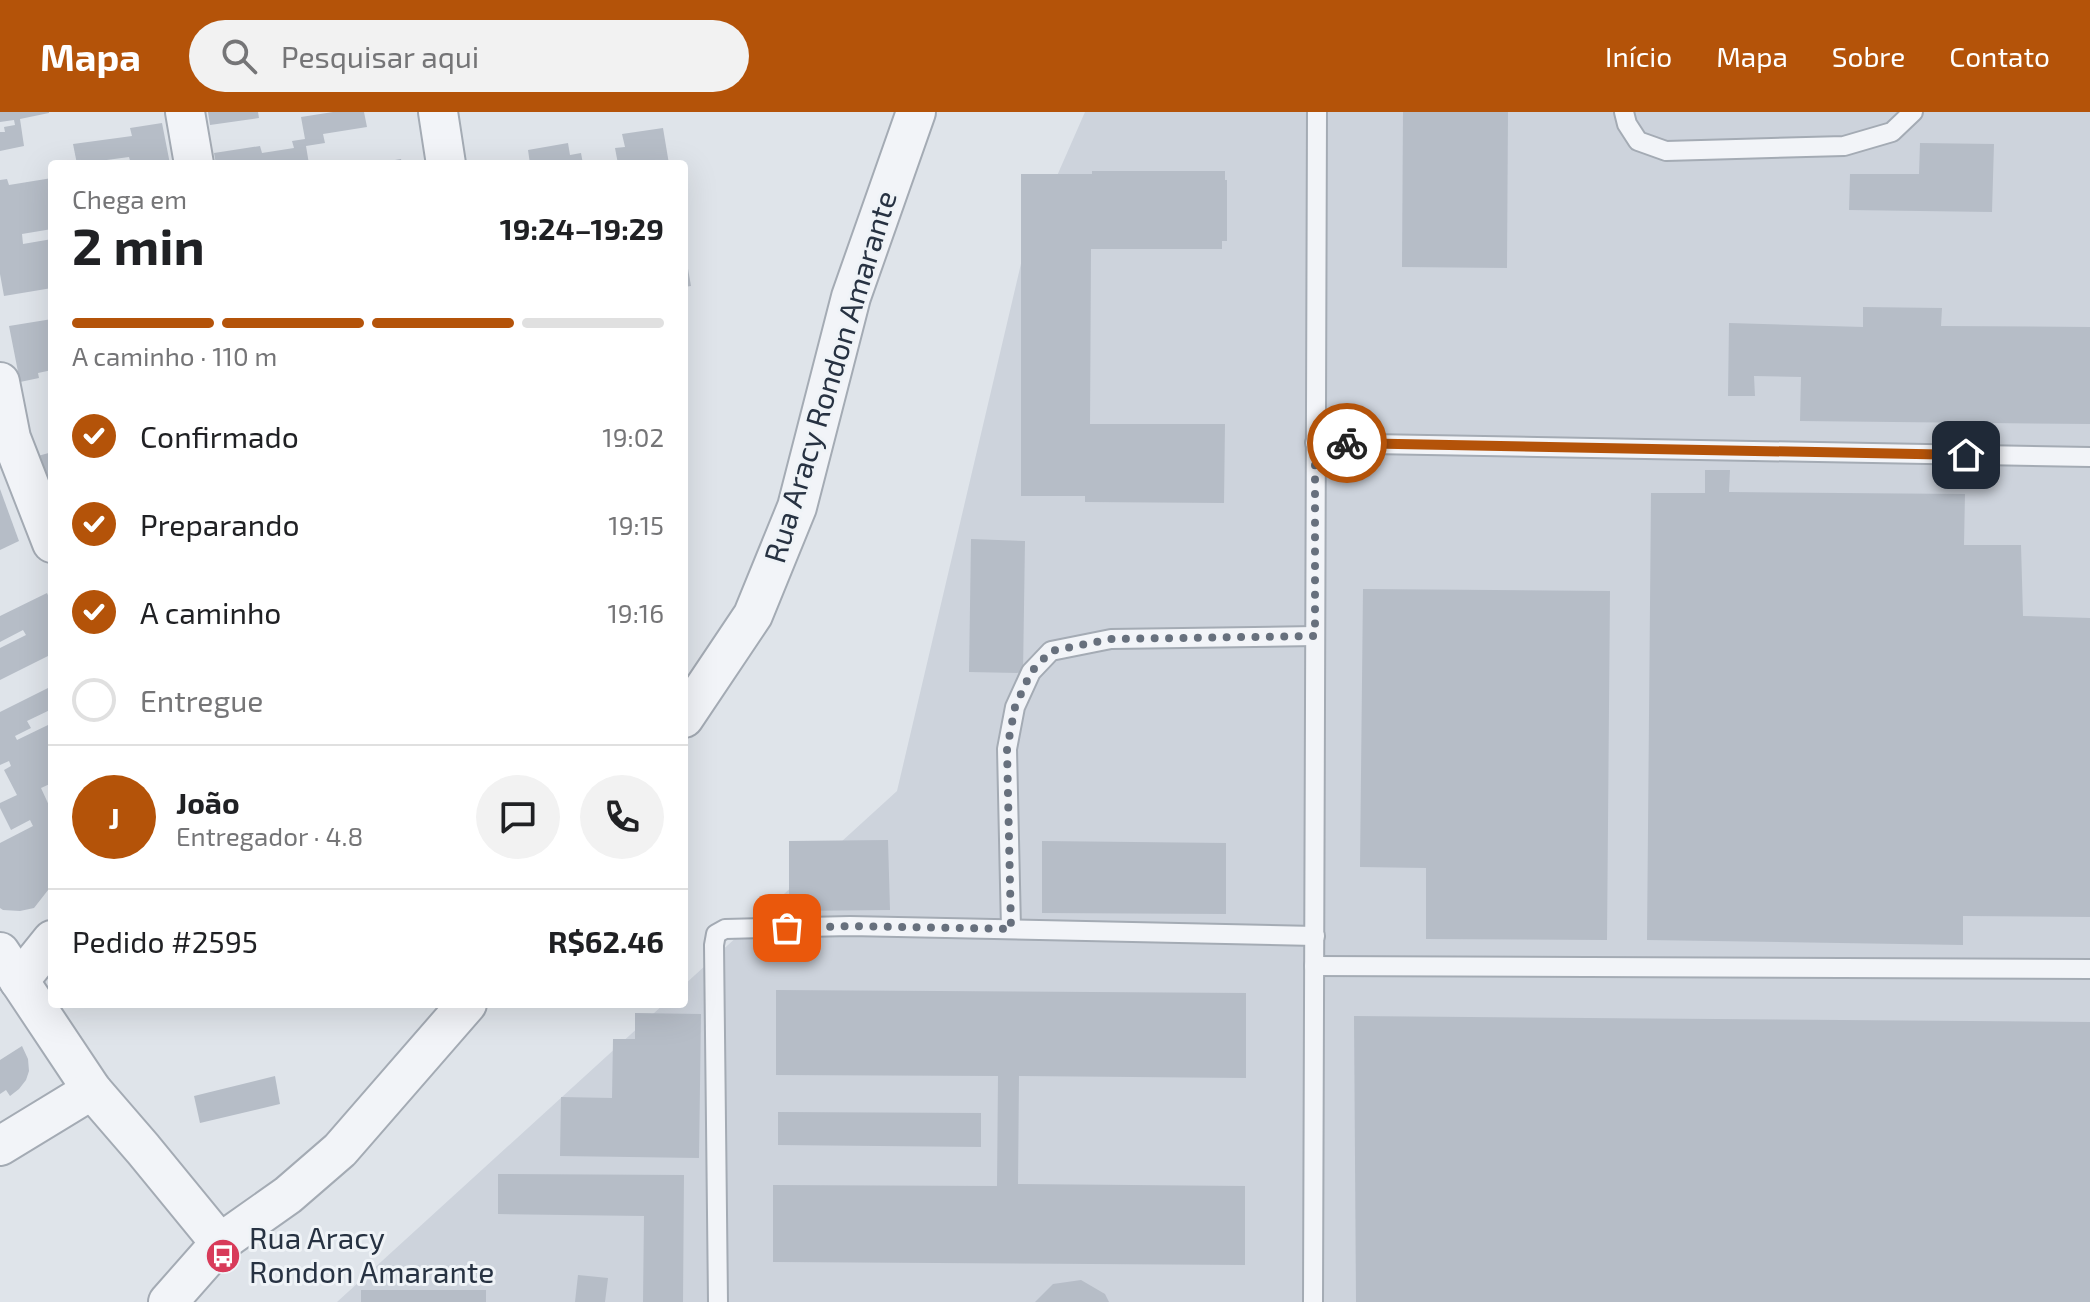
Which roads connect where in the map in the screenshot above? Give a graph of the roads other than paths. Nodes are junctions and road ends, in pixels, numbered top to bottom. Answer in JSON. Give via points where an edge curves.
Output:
{"nodes":[{"id":1,"x":185,"y":112,"type":"edge"},
{"id":2,"x":438,"y":112,"type":"edge"},
{"id":3,"x":916,"y":112,"type":"edge"},
{"id":4,"x":1317,"y":112,"type":"edge"},
{"id":5,"x":1624,"y":112,"type":"edge"},
{"id":6,"x":1913,"y":112,"type":"edge"},
{"id":7,"x":193,"y":160,"type":"edge"},
{"id":8,"x":445,"y":160,"type":"edge"},
{"id":9,"x":0,"y":382,"type":"edge"},
{"id":10,"x":1315,"y":443,"type":"junction"},
{"id":11,"x":2090,"y":457,"type":"edge"},
{"id":12,"x":48,"y":533,"type":"edge"},
{"id":13,"x":1315,"y":636,"type":"junction"},
{"id":14,"x":688,"y":712,"type":"edge"},
{"id":15,"x":1011,"y":929,"type":"junction"},
{"id":16,"x":1315,"y":936,"type":"junction"},
{"id":17,"x":48,"y":943,"type":"edge"},
{"id":18,"x":1314,"y":966,"type":"junction"},
{"id":19,"x":9,"y":967,"type":"edge"},
{"id":20,"x":2090,"y":969,"type":"edge"},
{"id":21,"x":464,"y":1008,"type":"edge"},
{"id":22,"x":92,"y":1090,"type":"junction"},
{"id":23,"x":0,"y":1146,"type":"edge"},
{"id":24,"x":220,"y":1243,"type":"junction"},
{"id":25,"x":168,"y":1302,"type":"edge"},
{"id":26,"x":718,"y":1302,"type":"edge"},
{"id":27,"x":1313,"y":1302,"type":"edge"}],
"edges":[{"from":1,"to":7,"type":"street"},
{"from":2,"to":8,"type":"street"},
{"from":3,"to":14,"type":"street","name":"Rua Aracy Rondon Amarante","via":[[851,297],[797,507],[753,615]]},
{"from":4,"to":10,"type":"lane"},
{"from":5,"to":6,"type":"lane","via":[[1638,141],[1666,151],[1844,146],[1892,132]]},
{"from":9,"to":12,"type":"street","via":[[11,438]]},
{"from":10,"to":11,"type":"lane"},
{"from":10,"to":13,"type":"lane"},
{"from":13,"to":15,"type":"lane","via":[[1111,639],[1051,651],[1031,672],[1015,707],[1007,749]]},
{"from":13,"to":16,"type":"lane"},
{"from":15,"to":16,"type":"lane"},
{"from":15,"to":26,"type":"lane","via":[[850,926],[725,929],[716,934]]},
{"from":16,"to":18,"type":"lane"},
{"from":17,"to":19,"type":"street"},
{"from":18,"to":20,"type":"lane"},
{"from":18,"to":27,"type":"lane"},
{"from":19,"to":22,"type":"street"},
{"from":21,"to":24,"type":"street","via":[[340,1150]]},
{"from":22,"to":23,"type":"street"},
{"from":22,"to":24,"type":"street"},
{"from":24,"to":25,"type":"street"}]}
